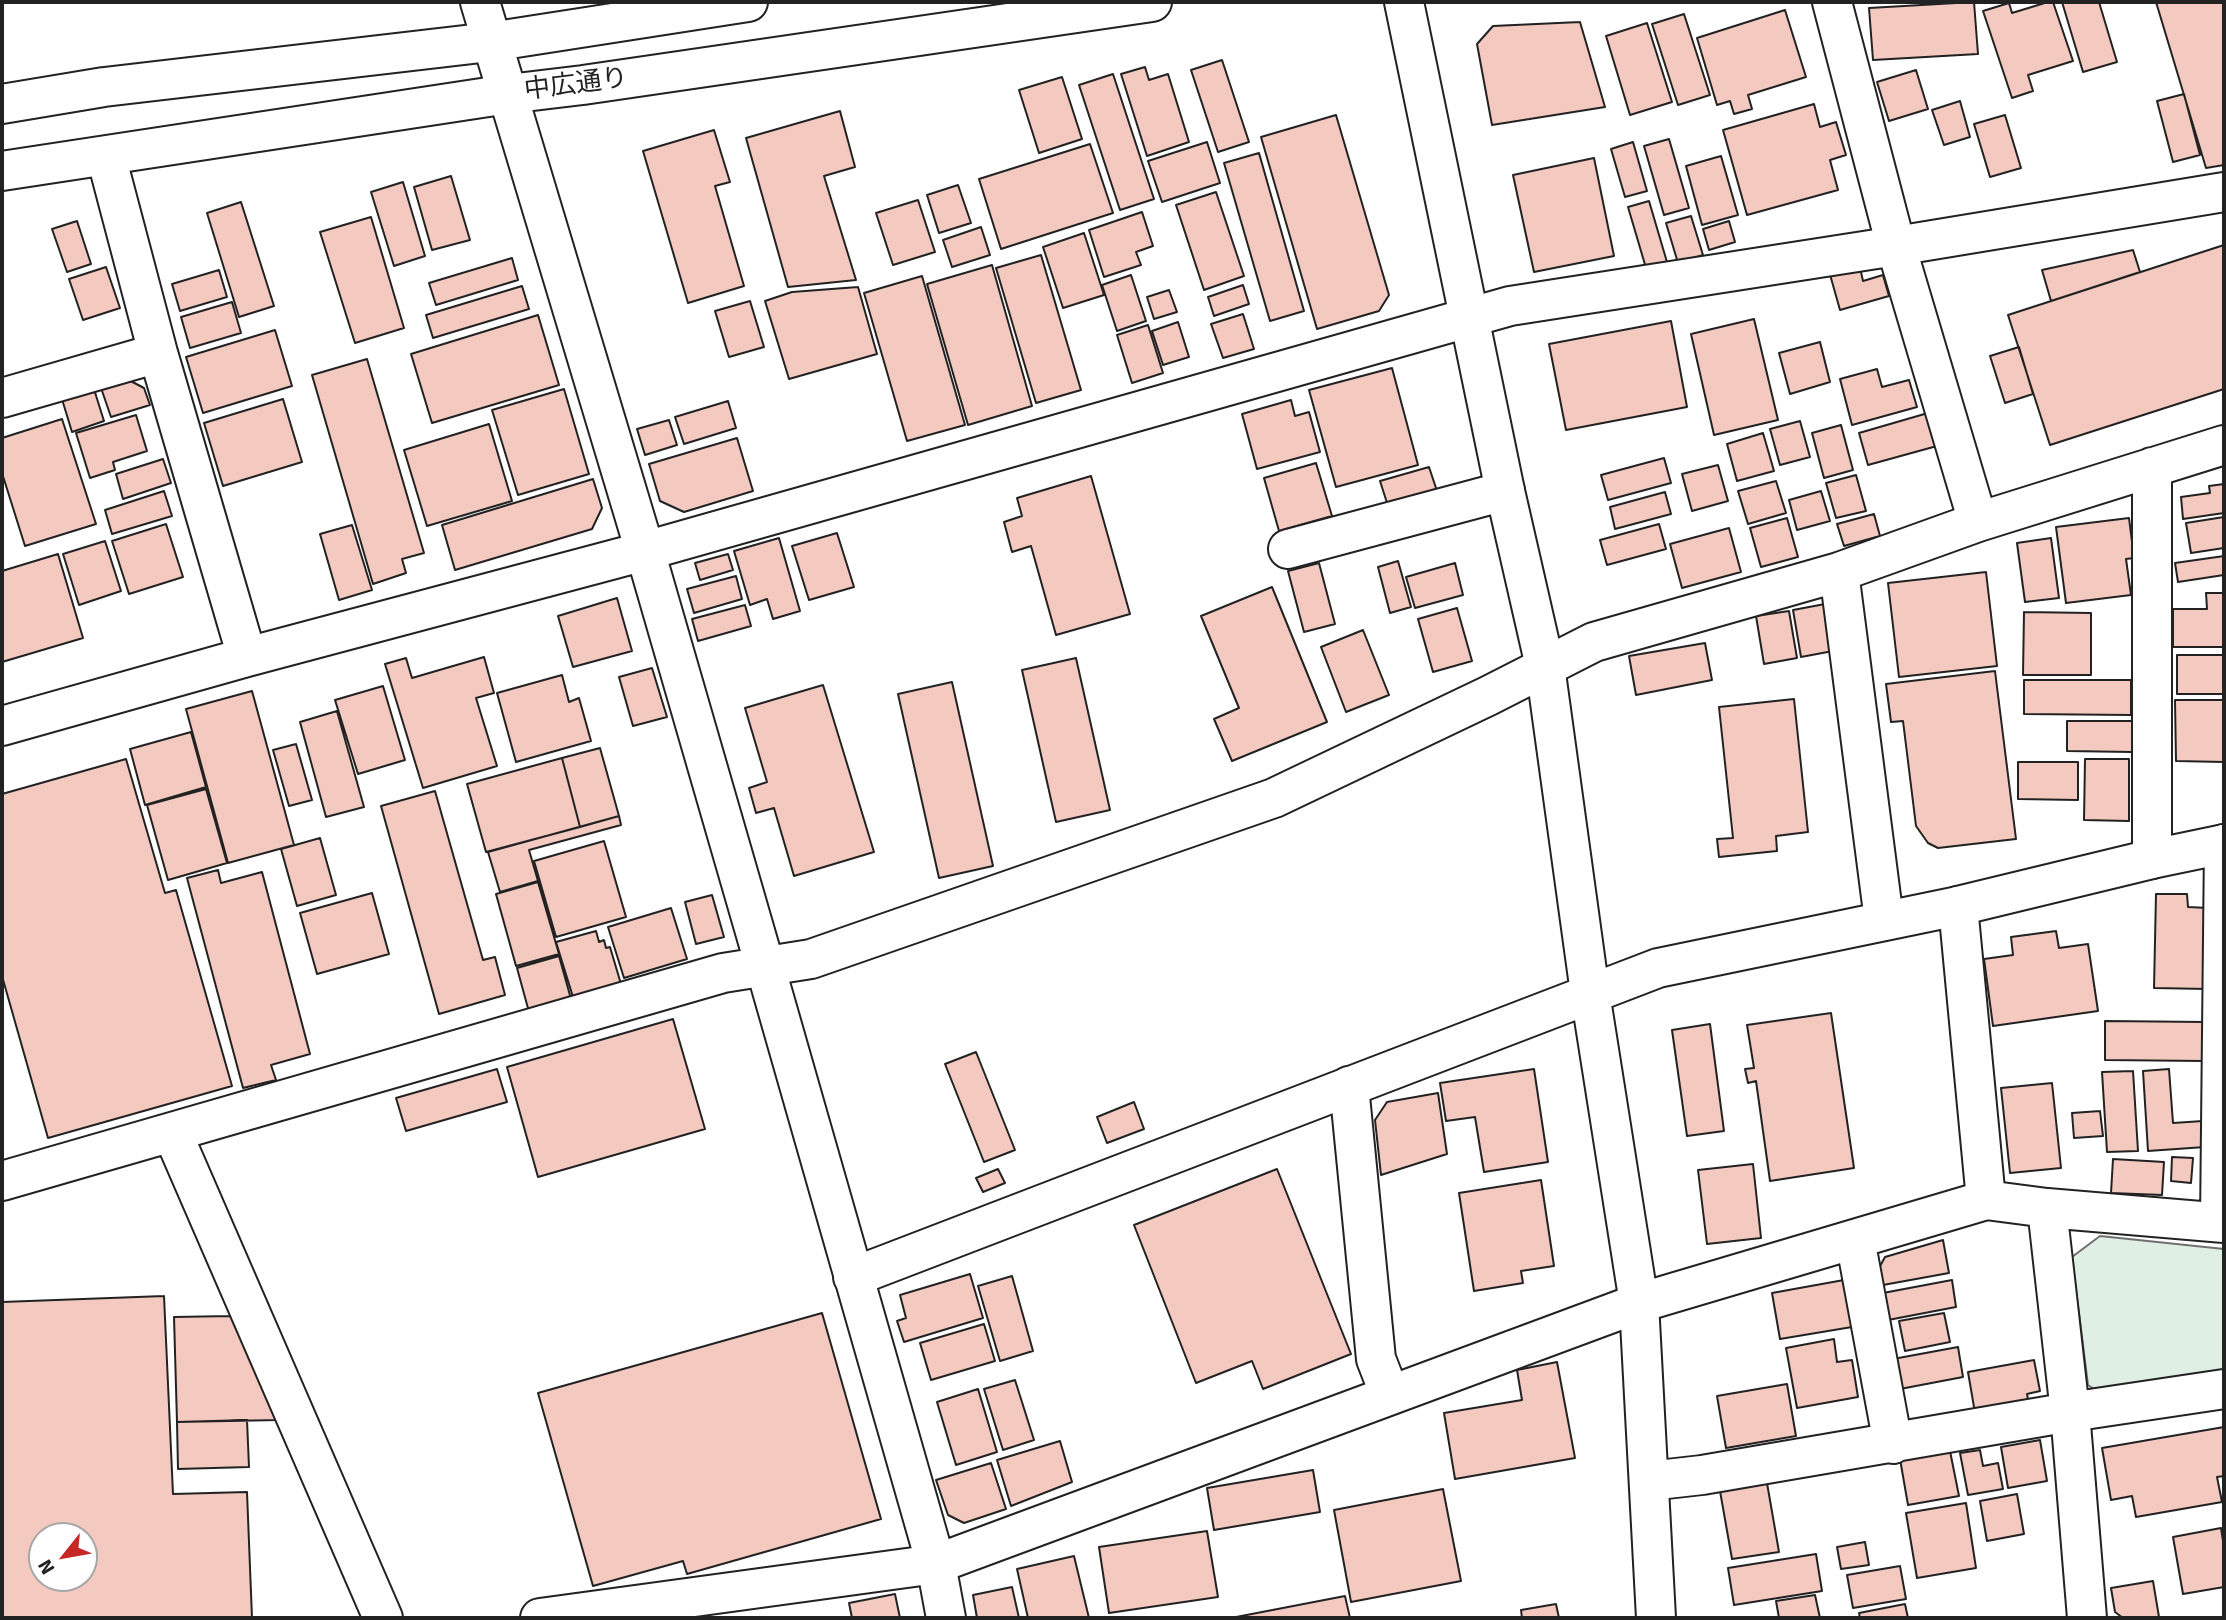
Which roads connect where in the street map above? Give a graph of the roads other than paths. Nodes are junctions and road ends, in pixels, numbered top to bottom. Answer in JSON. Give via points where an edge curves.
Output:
{"nodes":[{"id":1,"x":480,"y":2,"type":"edge"},
{"id":2,"x":747,"y":2,"type":"edge"},
{"id":3,"x":1152,"y":2,"type":"edge"},
{"id":4,"x":1404,"y":2,"type":"edge"},
{"id":5,"x":1832,"y":2,"type":"edge"},
{"id":6,"x":491,"y":41,"type":"junction"},
{"id":7,"x":508,"y":94,"type":"junction"},
{"id":8,"x":2,"y":104,"type":"edge"},
{"id":9,"x":106,"y":156,"type":"junction"},
{"id":10,"x":2,"y":171,"type":"edge"},
{"id":11,"x":2224,"y":192,"type":"edge"},
{"id":12,"x":1896,"y":246,"type":"junction"},
{"id":13,"x":1469,"y":318,"type":"junction"},
{"id":14,"x":158,"y":353,"type":"junction"},
{"id":15,"x":2,"y":398,"type":"edge"},
{"id":16,"x":2224,"y":445,"type":"edge"},
{"id":17,"x":2151,"y":467,"type":"junction"},
{"id":18,"x":1505,"y":491,"type":"junction"},
{"id":19,"x":1978,"y":522,"type":"junction"},
{"id":20,"x":1287,"y":549,"type":"dead end"},
{"id":21,"x":645,"y":551,"type":"junction"},
{"id":22,"x":1839,"y":572,"type":"junction"},
{"id":23,"x":247,"y":657,"type":"junction"},
{"id":24,"x":1545,"y":666,"type":"junction"},
{"id":25,"x":2,"y":726,"type":"edge"},
{"id":26,"x":2224,"y":844,"type":"edge"},
{"id":27,"x":2152,"y":859,"type":"junction"},
{"id":28,"x":1958,"y":906,"type":"junction"},
{"id":29,"x":1884,"y":920,"type":"junction"},
{"id":30,"x":765,"y":967,"type":"junction"},
{"id":31,"x":1590,"y":993,"type":"junction"},
{"id":32,"x":1349,"y":1086,"type":"junction"},
{"id":33,"x":172,"y":1132,"type":"junction"},
{"id":34,"x":2,"y":1181,"type":"edge"},
{"id":35,"x":1986,"y":1200,"type":"junction"},
{"id":36,"x":2048,"y":1208,"type":"junction"},
{"id":37,"x":2222,"y":1223,"type":"edge"},
{"id":38,"x":1856,"y":1239,"type":"junction"},
{"id":39,"x":853,"y":1277,"type":"junction"},
{"id":40,"x":1639,"y":1303,"type":"junction"},
{"id":41,"x":2224,"y":1389,"type":"edge"},
{"id":42,"x":1390,"y":1395,"type":"junction"},
{"id":43,"x":2070,"y":1412,"type":"junction"},
{"id":44,"x":1893,"y":1444,"type":"junction"},
{"id":45,"x":1649,"y":1481,"type":"junction"},
{"id":46,"x":936,"y":1564,"type":"junction"},
{"id":47,"x":383,"y":1618,"type":"edge"},
{"id":48,"x":540,"y":1618,"type":"edge"},
{"id":49,"x":946,"y":1618,"type":"edge"},
{"id":50,"x":1656,"y":1618,"type":"edge"},
{"id":51,"x":2087,"y":1618,"type":"edge"}],
"edges":[{"from":1,"to":6,"type":"street"},
{"from":2,"to":6,"type":"street"},
{"from":3,"to":7,"type":"street","name":"中広通り"},
{"from":4,"to":13,"type":"street"},
{"from":5,"to":12,"type":"street"},
{"from":6,"to":7,"type":"street"},
{"from":6,"to":8,"type":"street","via":[[104,87]]},
{"from":7,"to":9,"type":"street","name":"中広通り"},
{"from":7,"to":21,"type":"street"},
{"from":9,"to":10,"type":"street","name":"中広通り"},
{"from":9,"to":14,"type":"street"},
{"from":11,"to":12,"type":"street"},
{"from":12,"to":13,"type":"street","via":[[1510,306]]},
{"from":12,"to":19,"type":"street"},
{"from":13,"to":18,"type":"street"},
{"from":13,"to":21,"type":"street"},
{"from":14,"to":15,"type":"street"},
{"from":14,"to":23,"type":"street"},
{"from":16,"to":17,"type":"street"},
{"from":17,"to":19,"type":"street"},
{"from":17,"to":27,"type":"street"},
{"from":18,"to":20,"type":"street"},
{"from":18,"to":24,"type":"street"},
{"from":19,"to":22,"type":"street"},
{"from":21,"to":23,"type":"street"},
{"from":21,"to":30,"type":"street"},
{"from":22,"to":24,"type":"street","via":[[1594,642]]},
{"from":22,"to":29,"type":"street"},
{"from":23,"to":25,"type":"street"},
{"from":24,"to":30,"type":"street","via":[[1274,798],[811,959]]},
{"from":24,"to":31,"type":"street"},
{"from":26,"to":27,"type":"street"},
{"from":26,"to":37,"type":"street"},
{"from":27,"to":28,"type":"street"},
{"from":28,"to":29,"type":"street"},
{"from":28,"to":35,"type":"street"},
{"from":29,"to":31,"type":"street","via":[[1658,968]]},
{"from":30,"to":33,"type":"street","via":[[723,973]]},
{"from":30,"to":39,"type":"street"},
{"from":31,"to":32,"type":"street"},
{"from":31,"to":40,"type":"street"},
{"from":32,"to":39,"type":"street"},
{"from":32,"to":42,"type":"street","via":[[1376,1359]]},
{"from":33,"to":34,"type":"street"},
{"from":33,"to":47,"type":"street"},
{"from":35,"to":36,"type":"street"},
{"from":35,"to":38,"type":"street"},
{"from":36,"to":37,"type":"street"},
{"from":36,"to":43,"type":"street"},
{"from":38,"to":40,"type":"street"},
{"from":38,"to":44,"type":"street"},
{"from":39,"to":46,"type":"street"},
{"from":40,"to":42,"type":"street"},
{"from":40,"to":45,"type":"street"},
{"from":41,"to":43,"type":"street"},
{"from":42,"to":46,"type":"street"},
{"from":43,"to":44,"type":"street"},
{"from":43,"to":51,"type":"street"},
{"from":44,"to":45,"type":"street"},
{"from":45,"to":50,"type":"street"},
{"from":46,"to":48,"type":"street"},
{"from":46,"to":49,"type":"street"}]}
